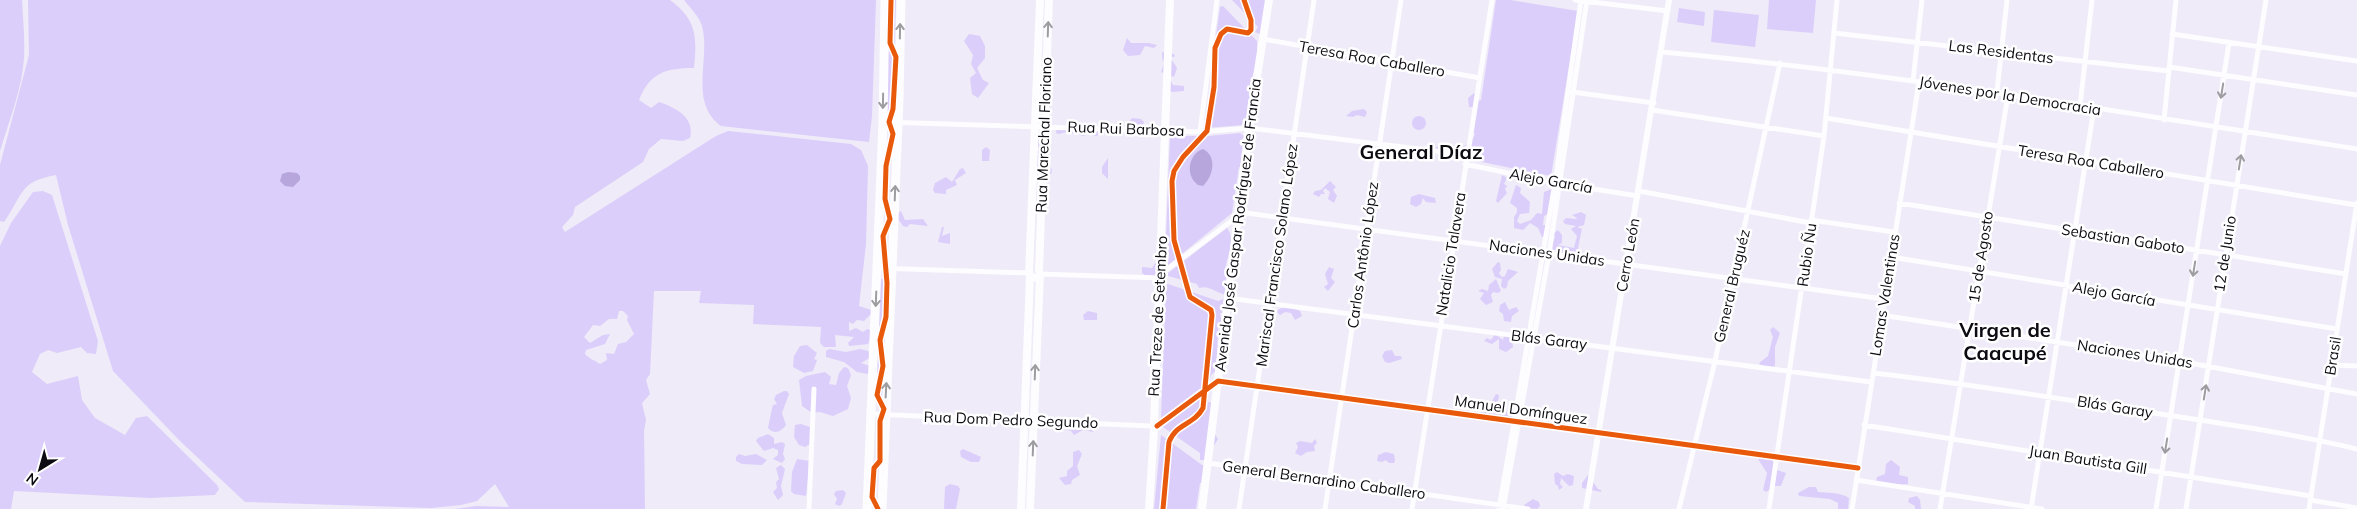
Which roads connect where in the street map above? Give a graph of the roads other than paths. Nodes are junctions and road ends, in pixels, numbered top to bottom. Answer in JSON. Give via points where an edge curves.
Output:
{"nodes":[{"id":1,"x":884,"y":0,"type":"edge"},
{"id":2,"x":901,"y":0,"type":"edge"},
{"id":3,"x":1040,"y":0,"type":"edge"},
{"id":4,"x":1049,"y":0,"type":"edge"},
{"id":5,"x":1170,"y":0,"type":"edge"},
{"id":6,"x":1216,"y":0,"type":"edge"},
{"id":7,"x":1269,"y":0,"type":"edge"},
{"id":8,"x":1314,"y":0,"type":"edge"},
{"id":9,"x":1401,"y":0,"type":"edge"},
{"id":10,"x":1492,"y":0,"type":"edge"},
{"id":11,"x":1575,"y":0,"type":"edge"},
{"id":12,"x":1669,"y":0,"type":"edge"},
{"id":13,"x":1837,"y":0,"type":"edge"},
{"id":14,"x":1922,"y":0,"type":"edge"},
{"id":15,"x":2007,"y":0,"type":"edge"},
{"id":16,"x":2092,"y":0,"type":"edge"},
{"id":17,"x":2176,"y":0,"type":"edge"},
{"id":18,"x":2266,"y":0,"type":"edge"},
{"id":19,"x":1584,"y":1,"type":"edge"},
{"id":20,"x":1668,"y":11,"type":"junction"},
{"id":21,"x":1834,"y":33,"type":"junction"},
{"id":22,"x":2172,"y":34,"type":"junction"},
{"id":23,"x":1263,"y":39,"type":"junction"},
{"id":24,"x":1918,"y":42,"type":"junction"},
{"id":25,"x":2229,"y":43,"type":"junction"},
{"id":26,"x":1307,"y":47,"type":"junction"},
{"id":27,"x":2258,"y":47,"type":"junction"},
{"id":28,"x":1662,"y":52,"type":"junction"},
{"id":29,"x":2001,"y":52,"type":"junction"},
{"id":30,"x":2357,"y":61,"type":"edge"},
{"id":31,"x":1392,"y":62,"type":"junction"},
{"id":32,"x":2084,"y":62,"type":"junction"},
{"id":33,"x":1780,"y":63,"type":"junction"},
{"id":34,"x":1830,"y":69,"type":"junction"},
{"id":35,"x":2169,"y":69,"type":"junction"},
{"id":36,"x":2224,"y":73,"type":"junction"},
{"id":37,"x":1480,"y":78,"type":"junction"},
{"id":38,"x":2253,"y":78,"type":"junction"},
{"id":39,"x":1916,"y":81,"type":"junction"},
{"id":40,"x":1037,"y":82,"type":"junction"},
{"id":41,"x":1046,"y":82,"type":"junction"},
{"id":42,"x":1997,"y":91,"type":"junction"},
{"id":43,"x":1571,"y":92,"type":"junction"},
{"id":44,"x":2008,"y":95,"type":"junction"},
{"id":45,"x":2357,"y":95,"type":"edge"},
{"id":46,"x":1654,"y":103,"type":"junction"},
{"id":47,"x":2080,"y":106,"type":"junction"},
{"id":48,"x":2094,"y":108,"type":"junction"},
{"id":49,"x":1652,"y":110,"type":"junction"},
{"id":50,"x":1826,"y":118,"type":"junction"},
{"id":51,"x":2164,"y":120,"type":"junction"},
{"id":52,"x":883,"y":122,"type":"junction"},
{"id":53,"x":898,"y":122,"type":"junction"},
{"id":54,"x":1035,"y":126,"type":"junction"},
{"id":55,"x":1044,"y":127,"type":"junction"},
{"id":56,"x":2216,"y":127,"type":"junction"},
{"id":57,"x":1249,"y":128,"type":"junction"},
{"id":58,"x":1767,"y":128,"type":"junction"},
{"id":59,"x":1165,"y":131,"type":"junction"},
{"id":60,"x":2244,"y":131,"type":"junction"},
{"id":61,"x":1200,"y":132,"type":"junction"},
{"id":62,"x":1910,"y":132,"type":"junction"},
{"id":63,"x":1294,"y":133,"type":"junction"},
{"id":64,"x":1824,"y":136,"type":"junction"},
{"id":65,"x":1379,"y":144,"type":"junction"},
{"id":66,"x":1999,"y":148,"type":"junction"},
{"id":67,"x":2357,"y":149,"type":"edge"},
{"id":68,"x":1467,"y":155,"type":"junction"},
{"id":69,"x":2086,"y":162,"type":"junction"},
{"id":70,"x":1465,"y":164,"type":"junction"},
{"id":71,"x":2208,"y":181,"type":"junction"},
{"id":72,"x":1557,"y":184,"type":"junction"},
{"id":73,"x":2236,"y":185,"type":"junction"},
{"id":74,"x":1638,"y":193,"type":"junction"},
{"id":75,"x":1899,"y":203,"type":"junction"},
{"id":76,"x":2357,"y":206,"type":"edge"},
{"id":77,"x":1749,"y":212,"type":"junction"},
{"id":78,"x":1238,"y":214,"type":"junction"},
{"id":79,"x":1987,"y":216,"type":"junction"},
{"id":80,"x":1282,"y":218,"type":"junction"},
{"id":81,"x":1811,"y":222,"type":"junction"},
{"id":82,"x":1366,"y":230,"type":"junction"},
{"id":83,"x":1894,"y":232,"type":"junction"},
{"id":84,"x":2075,"y":232,"type":"junction"},
{"id":85,"x":1453,"y":241,"type":"junction"},
{"id":86,"x":1031,"y":242,"type":"junction"},
{"id":87,"x":1040,"y":242,"type":"junction"},
{"id":88,"x":2197,"y":250,"type":"junction"},
{"id":89,"x":1546,"y":253,"type":"junction"},
{"id":90,"x":2225,"y":255,"type":"junction"},
{"id":91,"x":1891,"y":257,"type":"junction"},
{"id":92,"x":1626,"y":264,"type":"junction"},
{"id":93,"x":877,"y":268,"type":"junction"},
{"id":94,"x":892,"y":269,"type":"junction"},
{"id":95,"x":1978,"y":271,"type":"junction"},
{"id":96,"x":1035,"y":273,"type":"junction"},
{"id":97,"x":2346,"y":274,"type":"junction"},
{"id":98,"x":1161,"y":276,"type":"junction"},
{"id":99,"x":1734,"y":278,"type":"junction"},
{"id":100,"x":2066,"y":286,"type":"junction"},
{"id":101,"x":1802,"y":287,"type":"junction"},
{"id":102,"x":1228,"y":298,"type":"junction"},
{"id":103,"x":1884,"y":299,"type":"junction"},
{"id":104,"x":1270,"y":304,"type":"junction"},
{"id":105,"x":2188,"y":306,"type":"junction"},
{"id":106,"x":2217,"y":311,"type":"junction"},
{"id":107,"x":1354,"y":314,"type":"junction"},
{"id":108,"x":1882,"y":315,"type":"junction"},
{"id":109,"x":1440,"y":326,"type":"junction"},
{"id":110,"x":1970,"y":329,"type":"junction"},
{"id":111,"x":2337,"y":329,"type":"junction"},
{"id":112,"x":1530,"y":337,"type":"junction"},
{"id":113,"x":2058,"y":342,"type":"junction"},
{"id":114,"x":1612,"y":348,"type":"junction"},
{"id":115,"x":1715,"y":361,"type":"junction"},
{"id":116,"x":2179,"y":361,"type":"junction"},
{"id":117,"x":2332,"y":365,"type":"junction"},
{"id":118,"x":2209,"y":366,"type":"junction"},
{"id":119,"x":2357,"y":366,"type":"edge"},
{"id":120,"x":1789,"y":371,"type":"junction"},
{"id":121,"x":1872,"y":373,"type":"junction"},
{"id":122,"x":1218,"y":381,"type":"junction"},
{"id":123,"x":1871,"y":382,"type":"junction"},
{"id":124,"x":1961,"y":383,"type":"junction"},
{"id":125,"x":1257,"y":387,"type":"junction"},
{"id":126,"x":2328,"y":388,"type":"junction"},
{"id":127,"x":814,"y":389,"type":"dead end"},
{"id":128,"x":2357,"y":394,"type":"edge"},
{"id":129,"x":2049,"y":397,"type":"junction"},
{"id":130,"x":1342,"y":398,"type":"junction"},
{"id":131,"x":1427,"y":410,"type":"junction"},
{"id":132,"x":871,"y":414,"type":"junction"},
{"id":133,"x":885,"y":415,"type":"junction"},
{"id":134,"x":2170,"y":416,"type":"junction"},
{"id":135,"x":2200,"y":420,"type":"junction"},
{"id":136,"x":1024,"y":421,"type":"junction"},
{"id":137,"x":1034,"y":421,"type":"junction"},
{"id":138,"x":1516,"y":422,"type":"junction"},
{"id":139,"x":1154,"y":426,"type":"junction"},
{"id":140,"x":1864,"y":426,"type":"junction"},
{"id":141,"x":1598,"y":434,"type":"junction"},
{"id":142,"x":1952,"y":439,"type":"junction"},
{"id":143,"x":2319,"y":440,"type":"junction"},
{"id":144,"x":1695,"y":446,"type":"junction"},
{"id":145,"x":2357,"y":449,"type":"edge"},
{"id":146,"x":2040,"y":453,"type":"junction"},
{"id":147,"x":1776,"y":457,"type":"junction"},
{"id":148,"x":1208,"y":463,"type":"junction"},
{"id":149,"x":1023,"y":467,"type":"junction"},
{"id":150,"x":1032,"y":468,"type":"junction"},
{"id":151,"x":1858,"y":468,"type":"junction"},
{"id":152,"x":1244,"y":469,"type":"junction"},
{"id":153,"x":2162,"y":472,"type":"junction"},
{"id":154,"x":2191,"y":476,"type":"junction"},
{"id":155,"x":1856,"y":480,"type":"junction"},
{"id":156,"x":1329,"y":481,"type":"junction"},
{"id":157,"x":1414,"y":492,"type":"junction"},
{"id":158,"x":1943,"y":493,"type":"junction"},
{"id":159,"x":2310,"y":498,"type":"junction"},
{"id":160,"x":1501,"y":507,"type":"edge"},
{"id":161,"x":2031,"y":508,"type":"edge"},
{"id":162,"x":2357,"y":508,"type":"edge"},
{"id":163,"x":809,"y":509,"type":"edge"},
{"id":164,"x":867,"y":509,"type":"edge"},
{"id":165,"x":882,"y":509,"type":"edge"},
{"id":166,"x":1021,"y":509,"type":"edge"},
{"id":167,"x":1030,"y":509,"type":"edge"},
{"id":168,"x":1149,"y":509,"type":"edge"},
{"id":169,"x":1202,"y":509,"type":"edge"},
{"id":170,"x":1239,"y":509,"type":"edge"},
{"id":171,"x":1325,"y":509,"type":"edge"},
{"id":172,"x":1412,"y":509,"type":"edge"},
{"id":173,"x":1528,"y":509,"type":"edge"},
{"id":174,"x":1586,"y":509,"type":"edge"},
{"id":175,"x":1679,"y":509,"type":"edge"},
{"id":176,"x":1768,"y":509,"type":"edge"},
{"id":177,"x":1852,"y":509,"type":"edge"},
{"id":178,"x":1940,"y":509,"type":"edge"},
{"id":179,"x":2042,"y":509,"type":"edge"},
{"id":180,"x":2156,"y":509,"type":"edge"},
{"id":181,"x":2186,"y":509,"type":"edge"},
{"id":182,"x":2308,"y":509,"type":"edge"}],
"edges":[{"from":1,"to":52,"type":"main road","one_way":true},
{"from":53,"to":2,"type":"main road","one_way":true},
{"from":3,"to":40,"type":"main road","name":"Rua Marechal Floriano"},
{"from":41,"to":4,"type":"main road","name":"Rua Marechal Floriano","one_way":true},
{"from":5,"to":59,"type":"main road","name":"Rua Treze de Setembro"},
{"from":6,"to":61,"type":"street"},
{"from":7,"to":23,"type":"main road","name":"Avenida José Gaspar Rodríguez de Francia"},
{"from":8,"to":26,"type":"street","name":"Mariscal Francisco Solano López"},
{"from":9,"to":31,"type":"street","name":"Carlos Antônio López"},
{"from":10,"to":37,"type":"street","name":"Natalicio Talavera"},
{"from":11,"to":19,"type":"street"},
{"from":12,"to":20,"type":"street","name":"Cerro León"},
{"from":13,"to":21,"type":"street","name":"Rubio Ñu"},
{"from":14,"to":24,"type":"street","name":"Lomas Valentinas"},
{"from":15,"to":29,"type":"street"},
{"from":16,"to":32,"type":"street"},
{"from":17,"to":22,"type":"street"},
{"from":18,"to":27,"type":"street","name":"12 de Junio"},
{"from":19,"to":20,"type":"street"},
{"from":19,"to":43,"type":"street"},
{"from":20,"to":28,"type":"street","name":"Cerro León"},
{"from":21,"to":24,"type":"street","name":"Las Residentas"},
{"from":21,"to":34,"type":"street","name":"Rubio Ñu"},
{"from":22,"to":25,"type":"street"},
{"from":22,"to":35,"type":"street"},
{"from":23,"to":26,"type":"street","name":"Teresa Roa Caballero"},
{"from":23,"to":57,"type":"main road","name":"Avenida José Gaspar Rodríguez de Francia"},
{"from":24,"to":29,"type":"street","name":"Las Residentas"},
{"from":24,"to":39,"type":"street","name":"Lomas Valentinas"},
{"from":25,"to":27,"type":"street"},
{"from":25,"to":36,"type":"street","name":"12 de Junio"},
{"from":26,"to":31,"type":"street","name":"Teresa Roa Caballero"},
{"from":26,"to":63,"type":"street","name":"Mariscal Francisco Solano López"},
{"from":27,"to":30,"type":"street"},
{"from":27,"to":38,"type":"street","name":"12 de Junio"},
{"from":28,"to":33,"type":"street","name":"Jóvenes por la Democracia"},
{"from":28,"to":46,"type":"street","name":"Cerro León"},
{"from":29,"to":32,"type":"street","name":"Las Residentas"},
{"from":29,"to":42,"type":"street"},
{"from":31,"to":37,"type":"street","name":"Teresa Roa Caballero"},
{"from":31,"to":65,"type":"street","name":"Carlos Antônio López"},
{"from":32,"to":35,"type":"street","name":"Las Residentas"},
{"from":32,"to":47,"type":"street"},
{"from":33,"to":34,"type":"street","name":"Jóvenes por la Democracia"},
{"from":33,"to":58,"type":"street","name":"General Bruguéz"},
{"from":34,"to":39,"type":"street","name":"Jóvenes por la Democracia"},
{"from":34,"to":50,"type":"street","name":"Rubio Ñu"},
{"from":35,"to":36,"type":"street","name":"Las Residentas"},
{"from":35,"to":51,"type":"street"},
{"from":36,"to":38,"type":"street","name":"Las Residentas"},
{"from":36,"to":56,"type":"street","name":"12 de Junio","one_way":true},
{"from":37,"to":68,"type":"street","name":"Natalicio Talavera"},
{"from":38,"to":45,"type":"street","name":"Las Residentas"},
{"from":38,"to":60,"type":"street","name":"12 de Junio"},
{"from":39,"to":42,"type":"street","name":"Jóvenes por la Democracia"},
{"from":39,"to":62,"type":"street","name":"Lomas Valentinas"},
{"from":40,"to":41,"type":"main road"},
{"from":40,"to":54,"type":"main road","name":"Rua Marechal Floriano"},
{"from":41,"to":55,"type":"main road","name":"Rua Marechal Floriano"},
{"from":42,"to":44,"type":"street","name":"Jóvenes por la Democracia"},
{"from":43,"to":46,"type":"street"},
{"from":43,"to":72,"type":"street"},
{"from":44,"to":47,"type":"street","name":"Jóvenes por la Democracia"},
{"from":44,"to":66,"type":"street","name":"15 de Agosto"},
{"from":46,"to":49,"type":"street","name":"Cerro León"},
{"from":47,"to":48,"type":"street","name":"Jóvenes por la Democracia"},
{"from":48,"to":51,"type":"street","name":"Jóvenes por la Democracia"},
{"from":48,"to":69,"type":"street"},
{"from":49,"to":58,"type":"street"},
{"from":49,"to":74,"type":"street","name":"Cerro León"},
{"from":50,"to":62,"type":"street","name":"Teresa Roa Caballero"},
{"from":50,"to":64,"type":"street","name":"Rubio Ñu"},
{"from":51,"to":56,"type":"street","name":"Jóvenes por la Democracia"},
{"from":52,"to":53,"type":"street","name":"Rua Rui Barbosa"},
{"from":52,"to":93,"type":"main road"},
{"from":53,"to":54,"type":"street","name":"Rua Rui Barbosa"},
{"from":94,"to":53,"type":"main road","one_way":true},
{"from":54,"to":55,"type":"street","name":"Rua Rui Barbosa"},
{"from":54,"to":86,"type":"main road","name":"Rua Marechal Floriano"},
{"from":55,"to":59,"type":"street","name":"Rua Rui Barbosa"},
{"from":55,"to":87,"type":"main road","name":"Rua Marechal Floriano"},
{"from":56,"to":60,"type":"street","name":"Jóvenes por la Democracia"},
{"from":56,"to":71,"type":"street","name":"12 de Junio"},
{"from":57,"to":61,"type":"street","name":"Rua Rui Barbosa"},
{"from":57,"to":63,"type":"street"},
{"from":57,"to":78,"type":"main road","name":"Avenida José Gaspar Rodríguez de Francia"},
{"from":58,"to":64,"type":"street"},
{"from":58,"to":77,"type":"street","name":"General Bruguéz"},
{"from":59,"to":61,"type":"street","name":"Rua Rui Barbosa"},
{"from":59,"to":98,"type":"main road","name":"Rua Treze de Setembro"},
{"from":60,"to":67,"type":"street","name":"Jóvenes por la Democracia"},
{"from":73,"to":60,"type":"street","name":"12 de Junio","one_way":true},
{"from":62,"to":66,"type":"street","name":"Teresa Roa Caballero"},
{"from":62,"to":75,"type":"street","name":"Lomas Valentinas"},
{"from":63,"to":65,"type":"street"},
{"from":63,"to":80,"type":"street","name":"Mariscal Francisco Solano López"},
{"from":64,"to":81,"type":"street","name":"Rubio Ñu"},
{"from":65,"to":68,"type":"street"},
{"from":65,"to":82,"type":"street","name":"Carlos Antônio López"},
{"from":66,"to":69,"type":"street","name":"Teresa Roa Caballero"},
{"from":66,"to":79,"type":"street","name":"15 de Agosto"},
{"from":68,"to":70,"type":"street","name":"Natalicio Talavera"},
{"from":69,"to":71,"type":"street","name":"Teresa Roa Caballero"},
{"from":69,"to":84,"type":"street"},
{"from":70,"to":72,"type":"street","name":"Alejo García"},
{"from":70,"to":85,"type":"street","name":"Natalicio Talavera"},
{"from":71,"to":73,"type":"street","name":"Teresa Roa Caballero"},
{"from":71,"to":88,"type":"street","name":"12 de Junio"},
{"from":72,"to":74,"type":"street","name":"Alejo García"},
{"from":72,"to":89,"type":"street"},
{"from":73,"to":76,"type":"street","name":"Teresa Roa Caballero"},
{"from":73,"to":90,"type":"street","name":"12 de Junio"},
{"from":74,"to":77,"type":"street","name":"Alejo García"},
{"from":74,"to":92,"type":"street","name":"Cerro León"},
{"from":75,"to":79,"type":"street","name":"Sebastian Gaboto"},
{"from":75,"to":83,"type":"street","name":"Lomas Valentinas"},
{"from":76,"to":97,"type":"street","name":"Brasil"},
{"from":77,"to":81,"type":"street","name":"Alejo García"},
{"from":77,"to":99,"type":"street","name":"General Bruguéz"},
{"from":78,"to":80,"type":"street","name":"Naciones Unidas"},
{"from":78,"to":98,"type":"street"},
{"from":78,"to":102,"type":"main road","name":"Avenida José Gaspar Rodríguez de Francia"},
{"from":79,"to":84,"type":"street","name":"Sebastian Gaboto"},
{"from":79,"to":95,"type":"street","name":"15 de Agosto"},
{"from":80,"to":82,"type":"street","name":"Naciones Unidas"},
{"from":80,"to":104,"type":"street","name":"Mariscal Francisco Solano López"},
{"from":81,"to":83,"type":"street","name":"Alejo García"},
{"from":81,"to":101,"type":"street","name":"Rubio Ñu"},
{"from":82,"to":85,"type":"street","name":"Naciones Unidas"},
{"from":82,"to":107,"type":"street","name":"Carlos Antônio López"},
{"from":83,"to":91,"type":"street","name":"Lomas Valentinas"},
{"from":84,"to":88,"type":"street","name":"Sebastian Gaboto"},
{"from":84,"to":100,"type":"street"},
{"from":85,"to":89,"type":"street","name":"Naciones Unidas"},
{"from":85,"to":109,"type":"street","name":"Natalicio Talavera"},
{"from":86,"to":87,"type":"main road"},
{"from":86,"to":96,"type":"main road","name":"Rua Marechal Floriano"},
{"from":87,"to":96,"type":"main road","name":"Rua Marechal Floriano"},
{"from":88,"to":90,"type":"street","name":"Sebastian Gaboto"},
{"from":88,"to":105,"type":"street","name":"12 de Junio","one_way":true},
{"from":89,"to":92,"type":"street","name":"Naciones Unidas"},
{"from":89,"to":112,"type":"street"},
{"from":90,"to":97,"type":"street","name":"Sebastian Gaboto"},
{"from":90,"to":106,"type":"street","name":"12 de Junio"},
{"from":91,"to":95,"type":"street","name":"Alejo García"},
{"from":91,"to":103,"type":"street","name":"Lomas Valentinas"},
{"from":92,"to":99,"type":"street","name":"Naciones Unidas"},
{"from":92,"to":114,"type":"street","name":"Cerro León"},
{"from":93,"to":94,"type":"street"},
{"from":93,"to":132,"type":"main road","one_way":true},
{"from":94,"to":96,"type":"street"},
{"from":133,"to":94,"type":"main road","one_way":true},
{"from":95,"to":100,"type":"street","name":"Alejo García"},
{"from":95,"to":110,"type":"street","name":"15 de Agosto"},
{"from":96,"to":98,"type":"street"},
{"from":96,"to":136,"type":"main road","name":"Rua Marechal Floriano"},
{"from":137,"to":96,"type":"main road","name":"Rua Marechal Floriano","one_way":true},
{"from":97,"to":111,"type":"street","name":"Brasil"},
{"from":98,"to":139,"type":"main road","name":"Rua Treze de Setembro"},
{"from":99,"to":101,"type":"street","name":"Naciones Unidas"},
{"from":99,"to":115,"type":"street","name":"General Bruguéz"},
{"from":100,"to":105,"type":"street","name":"Alejo García"},
{"from":100,"to":113,"type":"street"},
{"from":101,"to":103,"type":"street","name":"Naciones Unidas"},
{"from":101,"to":120,"type":"street","name":"Rubio Ñu"},
{"from":102,"to":104,"type":"street","name":"Blás Garay"},
{"from":102,"to":122,"type":"main road","name":"Avenida José Gaspar Rodríguez de Francia"},
{"from":103,"to":108,"type":"street","name":"Lomas Valentinas"},
{"from":104,"to":107,"type":"street","name":"Blás Garay"},
{"from":104,"to":125,"type":"street","name":"Mariscal Francisco Solano López"},
{"from":105,"to":106,"type":"street","name":"Alejo García"},
{"from":105,"to":116,"type":"street","name":"12 de Junio"},
{"from":106,"to":111,"type":"street","name":"Alejo García"},
{"from":106,"to":118,"type":"street","name":"12 de Junio"},
{"from":107,"to":109,"type":"street","name":"Blás Garay"},
{"from":107,"to":130,"type":"street","name":"Carlos Antônio López"},
{"from":108,"to":110,"type":"street","name":"Naciones Unidas"},
{"from":108,"to":121,"type":"street","name":"Lomas Valentinas"},
{"from":109,"to":112,"type":"street","name":"Blás Garay"},
{"from":109,"to":131,"type":"street","name":"Natalicio Talavera"},
{"from":110,"to":113,"type":"street","name":"Naciones Unidas"},
{"from":110,"to":124,"type":"street","name":"15 de Agosto"},
{"from":111,"to":117,"type":"street","name":"Brasil"},
{"from":112,"to":114,"type":"street","name":"Blás Garay"},
{"from":112,"to":138,"type":"street"},
{"from":113,"to":116,"type":"street","name":"Naciones Unidas"},
{"from":113,"to":129,"type":"street"},
{"from":114,"to":115,"type":"street","name":"Blás Garay"},
{"from":114,"to":141,"type":"street","name":"Cerro León"},
{"from":115,"to":120,"type":"street","name":"Blás Garay"},
{"from":115,"to":144,"type":"street","name":"General Bruguéz"},
{"from":116,"to":118,"type":"street","name":"Naciones Unidas"},
{"from":116,"to":134,"type":"street","name":"12 de Junio"},
{"from":117,"to":119,"type":"street"},
{"from":117,"to":126,"type":"street","name":"Brasil"},
{"from":118,"to":126,"type":"street","name":"Naciones Unidas"},
{"from":135,"to":118,"type":"street","name":"12 de Junio","one_way":true},
{"from":120,"to":123,"type":"street","name":"Blás Garay"},
{"from":120,"to":147,"type":"street","name":"Rubio Ñu"},
{"from":121,"to":123,"type":"street","name":"Lomas Valentinas"},
{"from":121,"to":124,"type":"street","name":"Blás Garay"},
{"from":122,"to":125,"type":"street","name":"Manuel Domínguez"},
{"from":122,"to":139,"type":"street"},
{"from":122,"to":148,"type":"main road","name":"Avenida José Gaspar Rodríguez de Francia"},
{"from":123,"to":140,"type":"street","name":"Lomas Valentinas"},
{"from":124,"to":129,"type":"street","name":"Blás Garay"},
{"from":124,"to":142,"type":"street","name":"15 de Agosto"},
{"from":125,"to":130,"type":"street","name":"Manuel Domínguez"},
{"from":125,"to":152,"type":"street","name":"Mariscal Francisco Solano López"},
{"from":126,"to":128,"type":"street","name":"Naciones Unidas"},
{"from":126,"to":143,"type":"street","name":"Brasil"},
{"from":127,"to":163,"type":"street"},
{"from":129,"to":134,"type":"street","name":"Blás Garay"},
{"from":129,"to":146,"type":"street"},
{"from":130,"to":131,"type":"street","name":"Manuel Domínguez"},
{"from":130,"to":156,"type":"street","name":"Carlos Antônio López"},
{"from":131,"to":138,"type":"street","name":"Manuel Domínguez"},
{"from":131,"to":157,"type":"street","name":"Natalicio Talavera"},
{"from":132,"to":133,"type":"street","name":"Rua Dom Pedro Segundo"},
{"from":132,"to":164,"type":"main road"},
{"from":133,"to":136,"type":"street","name":"Rua Dom Pedro Segundo"},
{"from":133,"to":165,"type":"main road"},
{"from":134,"to":135,"type":"street","name":"Blás Garay"},
{"from":134,"to":153,"type":"street","name":"12 de Junio","one_way":true},
{"from":135,"to":143,"type":"street","name":"Blás Garay"},
{"from":135,"to":154,"type":"street","name":"12 de Junio"},
{"from":136,"to":137,"type":"street","name":"Rua Dom Pedro Segundo"},
{"from":136,"to":149,"type":"main road","name":"Rua Marechal Floriano"},
{"from":137,"to":139,"type":"street","name":"Rua Dom Pedro Segundo"},
{"from":150,"to":137,"type":"main road","name":"Rua Marechal Floriano","one_way":true},
{"from":138,"to":141,"type":"street","name":"Manuel Domínguez"},
{"from":138,"to":160,"type":"street"},
{"from":139,"to":168,"type":"main road","name":"Rua Treze de Setembro"},
{"from":140,"to":142,"type":"street","name":"Juan Bautista Gill"},
{"from":140,"to":151,"type":"street","name":"Lomas Valentinas"},
{"from":141,"to":144,"type":"street","name":"Manuel Domínguez"},
{"from":141,"to":174,"type":"street","name":"Cerro León"},
{"from":142,"to":146,"type":"street","name":"Juan Bautista Gill"},
{"from":142,"to":158,"type":"street","name":"15 de Agosto"},
{"from":143,"to":145,"type":"street","name":"Blás Garay"},
{"from":143,"to":159,"type":"street","name":"Brasil"},
{"from":144,"to":147,"type":"street","name":"Manuel Domínguez"},
{"from":144,"to":175,"type":"street","name":"General Bruguéz"},
{"from":146,"to":153,"type":"street","name":"Juan Bautista Gill"},
{"from":146,"to":161,"type":"street"},
{"from":147,"to":151,"type":"street","name":"Manuel Domínguez"},
{"from":147,"to":176,"type":"street","name":"Rubio Ñu"},
{"from":148,"to":152,"type":"street","name":"General Bernardino Caballero"},
{"from":148,"to":169,"type":"main road","name":"Avenida José Gaspar Rodríguez de Francia"},
{"from":149,"to":150,"type":"main road"},
{"from":149,"to":166,"type":"main road","name":"Rua Marechal Floriano"},
{"from":150,"to":167,"type":"main road","name":"Rua Marechal Floriano"},
{"from":151,"to":155,"type":"street","name":"Lomas Valentinas"},
{"from":152,"to":156,"type":"street","name":"General Bernardino Caballero"},
{"from":152,"to":170,"type":"street","name":"Mariscal Francisco Solano López"},
{"from":153,"to":154,"type":"street","name":"Juan Bautista Gill"},
{"from":153,"to":180,"type":"street","name":"12 de Junio"},
{"from":154,"to":159,"type":"street","name":"Juan Bautista Gill"},
{"from":154,"to":181,"type":"street","name":"12 de Junio"},
{"from":155,"to":158,"type":"street"},
{"from":155,"to":177,"type":"street","name":"Lomas Valentinas"},
{"from":156,"to":157,"type":"street","name":"General Bernardino Caballero"},
{"from":156,"to":171,"type":"street","name":"Carlos Antônio López"},
{"from":157,"to":160,"type":"street","name":"General Bernardino Caballero"},
{"from":157,"to":172,"type":"street","name":"Natalicio Talavera"},
{"from":158,"to":161,"type":"street"},
{"from":158,"to":178,"type":"street","name":"15 de Agosto"},
{"from":159,"to":162,"type":"street","name":"Juan Bautista Gill"},
{"from":159,"to":182,"type":"street","name":"Brasil"},
{"from":160,"to":173,"type":"street","name":"General Bernardino Caballero"},
{"from":161,"to":179,"type":"street"}]}
